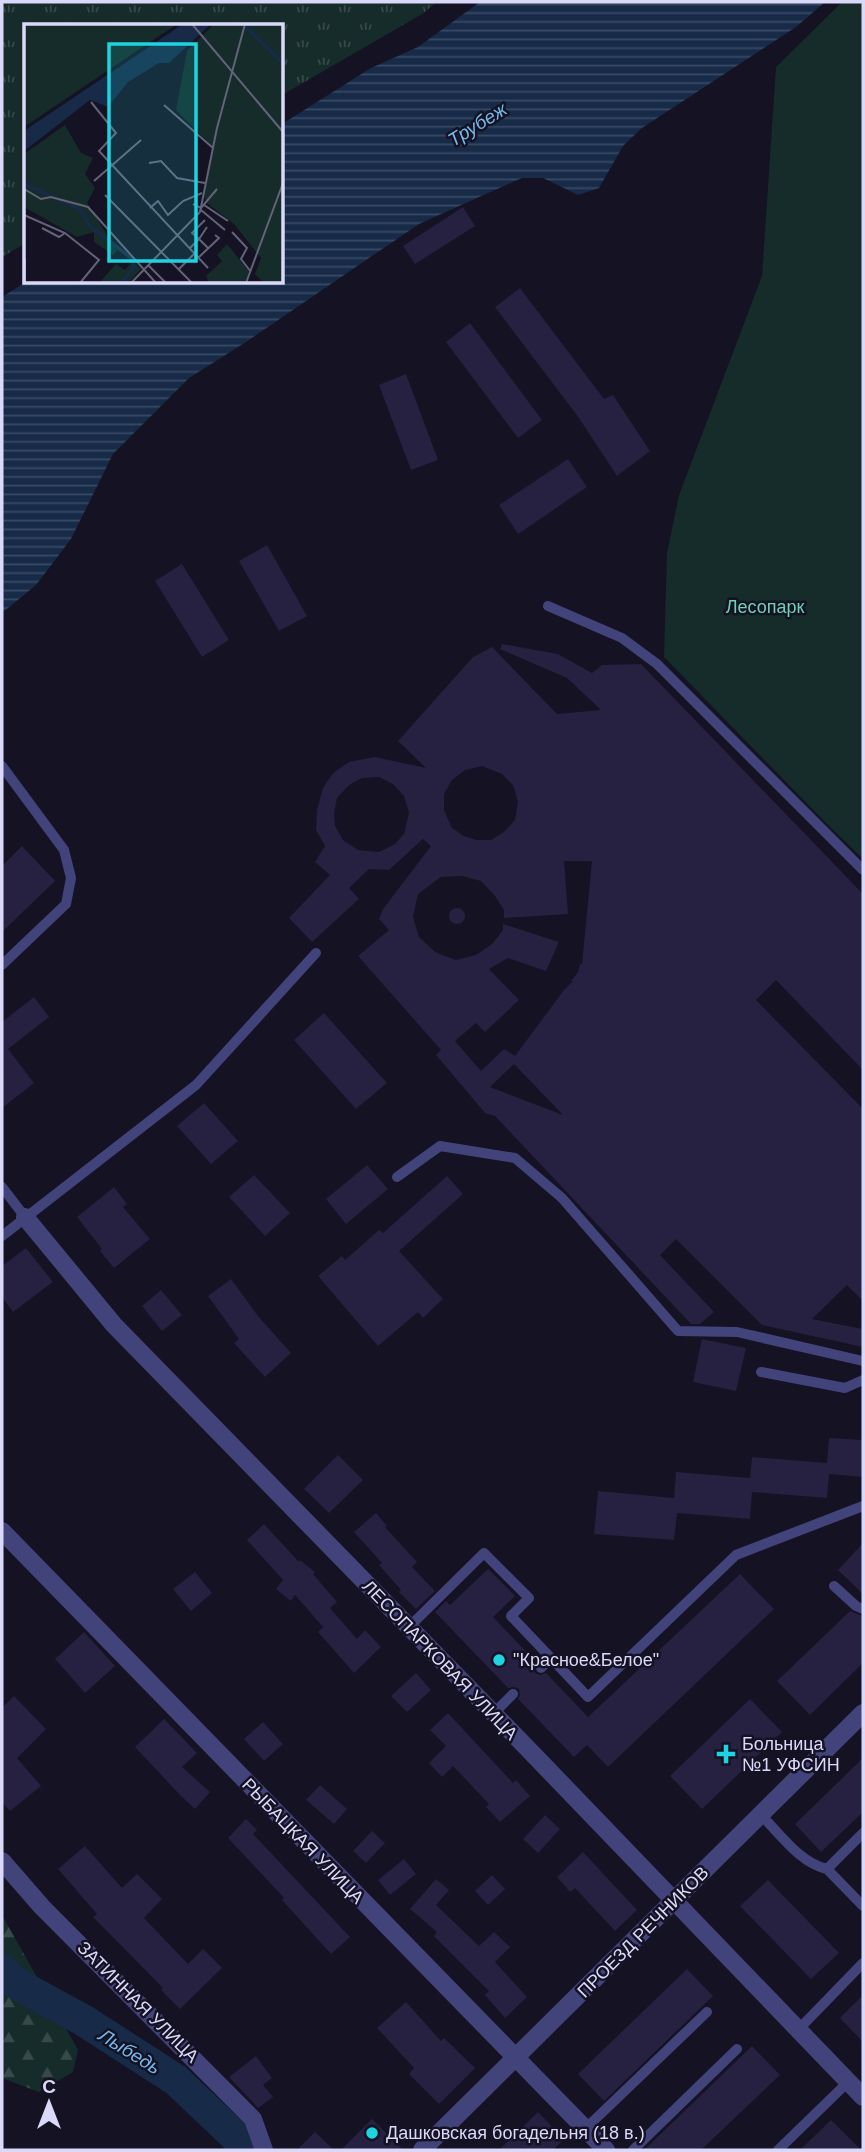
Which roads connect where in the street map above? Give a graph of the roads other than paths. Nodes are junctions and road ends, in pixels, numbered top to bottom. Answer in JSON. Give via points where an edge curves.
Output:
{"nodes":[{"id":1,"x":548,"y":606,"type":"dead end"},
{"id":2,"x":2,"y":766,"type":"edge"},
{"id":3,"x":863,"y":870,"type":"edge"},
{"id":4,"x":316,"y":953,"type":"dead end"},
{"id":5,"x":2,"y":965,"type":"edge"},
{"id":6,"x":397,"y":1177,"type":"dead end"},
{"id":7,"x":2,"y":1187,"type":"edge"},
{"id":8,"x":25,"y":1217,"type":"junction"},
{"id":9,"x":2,"y":1236,"type":"edge"},
{"id":10,"x":863,"y":1361,"type":"edge"},
{"id":11,"x":761,"y":1372,"type":"dead end"},
{"id":12,"x":863,"y":1380,"type":"edge"},
{"id":13,"x":863,"y":1506,"type":"edge"},
{"id":14,"x":2,"y":1531,"type":"edge"},
{"id":15,"x":834,"y":1586,"type":"dead end"},
{"id":16,"x":863,"y":1609,"type":"edge"},
{"id":17,"x":408,"y":1628,"type":"junction"},
{"id":18,"x":551,"y":1658,"type":"junction"},
{"id":19,"x":541,"y":1668,"type":"dead end"},
{"id":20,"x":513,"y":1694,"type":"dead end"},
{"id":21,"x":863,"y":1713,"type":"edge"},
{"id":22,"x":493,"y":1714,"type":"junction"},
{"id":23,"x":762,"y":1816,"type":"junction"},
{"id":24,"x":863,"y":1833,"type":"edge"},
{"id":25,"x":2,"y":1861,"type":"edge"},
{"id":26,"x":827,"y":1869,"type":"junction"},
{"id":27,"x":674,"y":1902,"type":"junction"},
{"id":28,"x":863,"y":1906,"type":"edge"},
{"id":29,"x":862,"y":1968,"type":"edge"},
{"id":30,"x":707,"y":2012,"type":"dead end"},
{"id":31,"x":798,"y":2030,"type":"junction"},
{"id":32,"x":737,"y":2049,"type":"dead end"},
{"id":33,"x":515,"y":2059,"type":"junction"},
{"id":34,"x":848,"y":2082,"type":"junction"},
{"id":35,"x":863,"y":2097,"type":"edge"},
{"id":36,"x":585,"y":2129,"type":"junction"},
{"id":37,"x":264,"y":2150,"type":"edge"},
{"id":38,"x":422,"y":2150,"type":"edge"},
{"id":39,"x":606,"y":2150,"type":"edge"},
{"id":40,"x":633,"y":2150,"type":"edge"},
{"id":41,"x":778,"y":2150,"type":"edge"}],
"edges":[{"from":1,"to":3,"type":"lane","via":[[622,638],[657,664]]},
{"from":2,"to":5,"type":"lane","via":[[64,850],[71,878],[66,904]]},
{"from":4,"to":8,"type":"lane","via":[[196,1085]]},
{"from":6,"to":10,"type":"lane","via":[[440,1146],[515,1158],[562,1198],[678,1331],[737,1332]]},
{"from":7,"to":8,"type":"lane"},
{"from":8,"to":9,"type":"lane"},
{"from":8,"to":17,"type":"street","name":"ЛЕСОПАРКОВАЯ УЛИЦА","via":[[114,1325]]},
{"from":11,"to":12,"type":"lane","via":[[845,1388]]},
{"from":13,"to":18,"type":"lane","via":[[736,1555],[588,1697]]},
{"from":14,"to":33,"type":"street","name":"РЫБАЦКАЯ УЛИЦА"},
{"from":15,"to":16,"type":"lane"},
{"from":17,"to":18,"type":"lane","via":[[484,1553],[529,1598],[511,1616]]},
{"from":17,"to":22,"type":"street","name":"ЛЕСОПАРКОВАЯ УЛИЦА"},
{"from":18,"to":19,"type":"lane"},
{"from":20,"to":22,"type":"lane"},
{"from":21,"to":23,"type":"street","name":"ПРОЕЗД РЕЧНИКОВ"},
{"from":22,"to":27,"type":"street","name":"ЛЕСОПАРКОВАЯ УЛИЦА"},
{"from":23,"to":26,"type":"lane","via":[[806,1860]]},
{"from":23,"to":27,"type":"street","name":"ПРОЕЗД РЕЧНИКОВ"},
{"from":24,"to":26,"type":"lane"},
{"from":25,"to":37,"type":"street","name":"ЗАТИННАЯ УЛИЦА","via":[[253,2119]]},
{"from":26,"to":28,"type":"lane"},
{"from":27,"to":31,"type":"street","name":"ЛЕСОПАРКОВАЯ УЛИЦА"},
{"from":27,"to":33,"type":"street","name":"ПРОЕЗД РЕЧНИКОВ"},
{"from":29,"to":31,"type":"lane"},
{"from":30,"to":36,"type":"lane"},
{"from":31,"to":34,"type":"street","name":"ЛЕСОПАРКОВАЯ УЛИЦА"},
{"from":32,"to":40,"type":"lane"},
{"from":33,"to":36,"type":"street","name":"РЫБАЦКАЯ УЛИЦА"},
{"from":33,"to":38,"type":"street","name":"ПРОЕЗД РЕЧНИКОВ"},
{"from":34,"to":35,"type":"street","name":"ЛЕСОПАРКОВАЯ УЛИЦА"},
{"from":34,"to":41,"type":"lane"},
{"from":36,"to":39,"type":"street","name":"РЫБАЦКАЯ УЛИЦА"}]}
